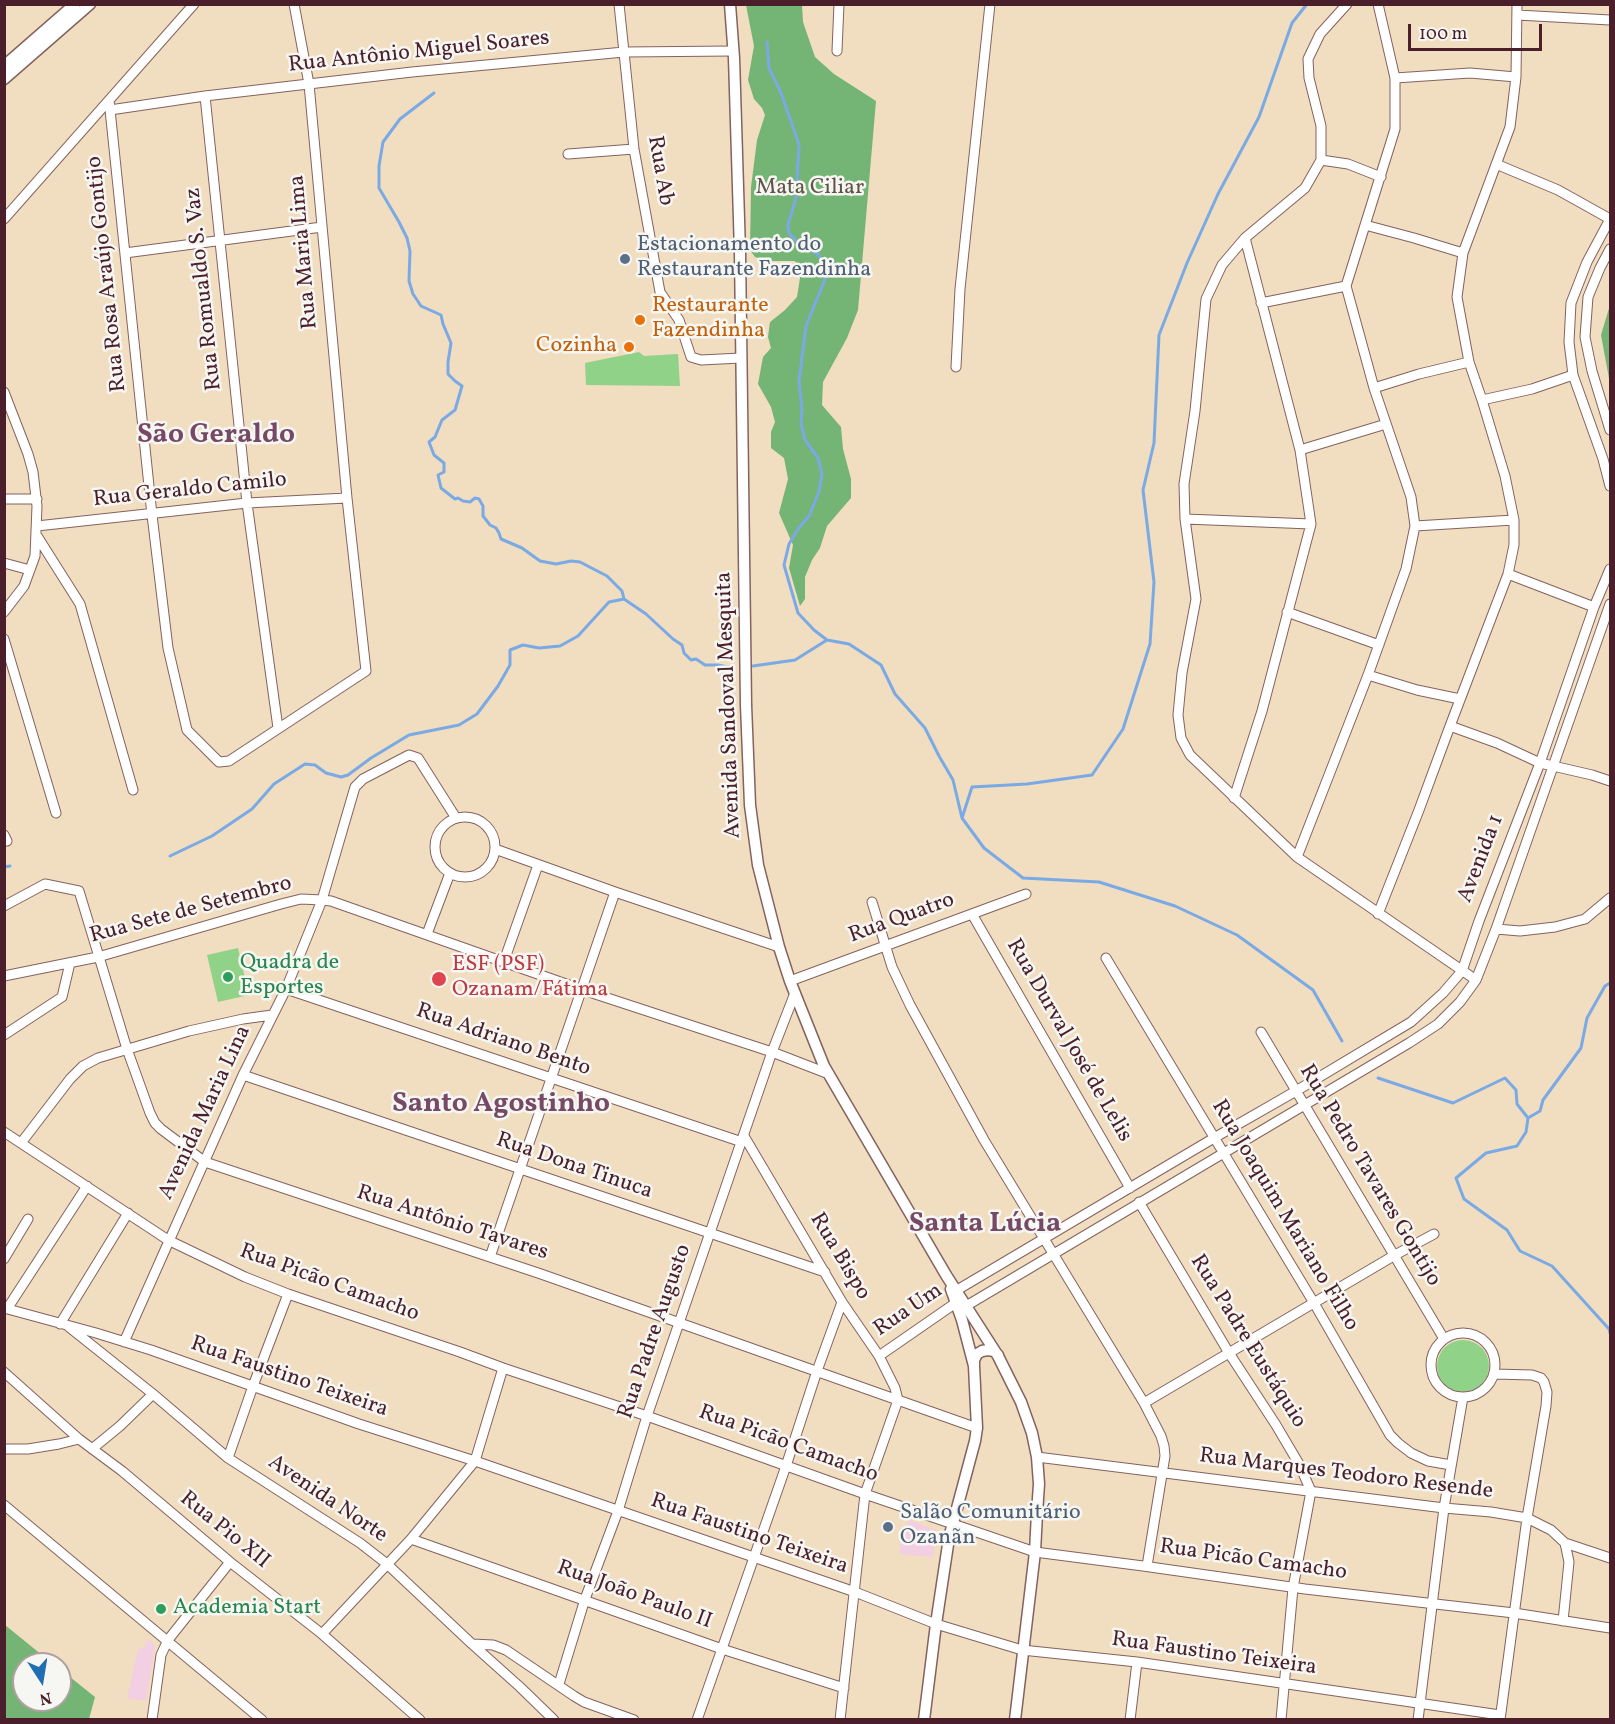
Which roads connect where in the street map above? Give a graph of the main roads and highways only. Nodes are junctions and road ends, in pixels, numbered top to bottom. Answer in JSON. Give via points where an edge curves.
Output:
{"nodes":[{"id":1,"x":75,"y":4,"type":"edge"},
{"id":2,"x":90,"y":4,"type":"edge"},
{"id":3,"x":730,"y":4,"type":"edge"},
{"id":4,"x":4,"y":66,"type":"edge"},
{"id":5,"x":4,"y":79,"type":"edge"},
{"id":6,"x":959,"y":1303,"type":"junction"},
{"id":7,"x":998,"y":1356,"type":"junction"},
{"id":8,"x":974,"y":1366,"type":"junction"},
{"id":9,"x":924,"y":1719,"type":"edge"},
{"id":10,"x":1015,"y":1719,"type":"edge"}],
"edges":[{"from":1,"to":4,"type":"main road"},
{"from":2,"to":5,"type":"main road"},
{"from":3,"to":6,"type":"main road","name":"Avenida Sandoval Mesquita","via":[[740,252],[746,705],[750,805],[758,865],[790,981],[829,1074]]},
{"from":6,"to":7,"type":"main road","name":"Avenida Sandoval Mesquita"},
{"from":6,"to":8,"type":"main road"},
{"from":7,"to":8,"type":"main road","via":[[994,1351],[982,1350]]},
{"from":7,"to":10,"type":"main road","name":"Avenida Sandoval Mesquita","via":[[1032,1433],[1039,1484]]},
{"from":8,"to":9,"type":"main road","via":[[975,1441],[949,1538]]}]}
